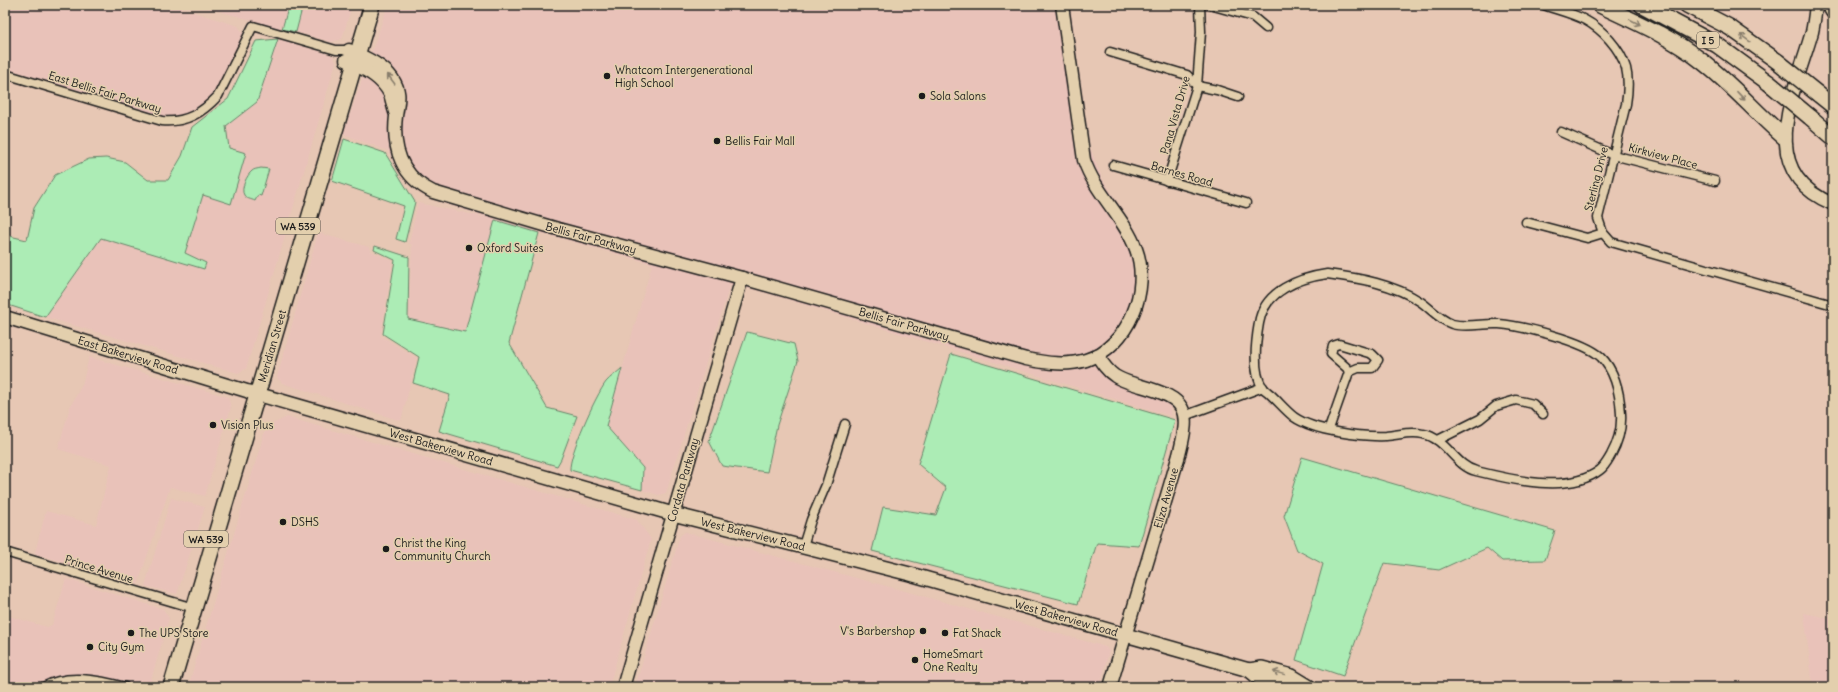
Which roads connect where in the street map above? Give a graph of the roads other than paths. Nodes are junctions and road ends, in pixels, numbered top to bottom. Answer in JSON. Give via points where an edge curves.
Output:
{"nodes":[{"id":1,"x":363,"y":5,"type":"edge"},
{"id":2,"x":372,"y":5,"type":"edge"},
{"id":3,"x":1062,"y":5,"type":"edge"},
{"id":4,"x":1200,"y":5,"type":"edge"},
{"id":5,"x":1210,"y":5,"type":"edge"},
{"id":6,"x":1544,"y":5,"type":"edge"},
{"id":7,"x":1600,"y":5,"type":"edge"},
{"id":8,"x":1642,"y":5,"type":"edge"},
{"id":9,"x":1687,"y":5,"type":"edge"},
{"id":10,"x":1830,"y":5,"type":"edge"},
{"id":11,"x":1816,"y":6,"type":"edge"},
{"id":12,"x":1833,"y":12,"type":"edge"},
{"id":13,"x":1266,"y":28,"type":"dead end"},
{"id":14,"x":1110,"y":52,"type":"dead end"},
{"id":15,"x":348,"y":56,"type":"junction"},
{"id":16,"x":5,"y":74,"type":"edge"},
{"id":17,"x":1197,"y":86,"type":"junction"},
{"id":18,"x":1238,"y":97,"type":"dead end"},
{"id":19,"x":1833,"y":106,"type":"edge"},
{"id":20,"x":1789,"y":108,"type":"junction"},
{"id":21,"x":1561,"y":132,"type":"dead end"},
{"id":22,"x":1784,"y":137,"type":"junction"},
{"id":23,"x":1833,"y":137,"type":"edge"},
{"id":24,"x":320,"y":150,"type":"junction"},
{"id":25,"x":1613,"y":154,"type":"junction"},
{"id":26,"x":1113,"y":165,"type":"dead end"},
{"id":27,"x":1168,"y":181,"type":"junction"},
{"id":28,"x":1715,"y":181,"type":"dead end"},
{"id":29,"x":1833,"y":198,"type":"edge"},
{"id":30,"x":1246,"y":203,"type":"dead end"},
{"id":31,"x":1833,"y":204,"type":"edge"},
{"id":32,"x":308,"y":221,"type":"junction"},
{"id":33,"x":1526,"y":222,"type":"dead end"},
{"id":34,"x":1603,"y":233,"type":"junction"},
{"id":35,"x":742,"y":278,"type":"junction"},
{"id":36,"x":1833,"y":305,"type":"edge"},
{"id":37,"x":5,"y":318,"type":"edge"},
{"id":38,"x":1097,"y":355,"type":"junction"},
{"id":39,"x":1349,"y":372,"type":"junction"},
{"id":40,"x":1263,"y":387,"type":"junction"},
{"id":41,"x":254,"y":393,"type":"junction"},
{"id":42,"x":1544,"y":414,"type":"dead end"},
{"id":43,"x":1184,"y":416,"type":"junction"},
{"id":44,"x":845,"y":424,"type":"dead end"},
{"id":45,"x":1329,"y":429,"type":"junction"},
{"id":46,"x":1438,"y":440,"type":"junction"},
{"id":47,"x":673,"y":514,"type":"junction"},
{"id":48,"x":803,"y":546,"type":"junction"},
{"id":49,"x":5,"y":552,"type":"edge"},
{"id":50,"x":186,"y":606,"type":"junction"},
{"id":51,"x":1125,"y":635,"type":"junction"},
{"id":52,"x":185,"y":642,"type":"junction"},
{"id":53,"x":1249,"y":670,"type":"junction"},
{"id":54,"x":624,"y":686,"type":"edge"},
{"id":55,"x":42,"y":687,"type":"edge"},
{"id":56,"x":125,"y":687,"type":"edge"},
{"id":57,"x":163,"y":687,"type":"edge"},
{"id":58,"x":171,"y":687,"type":"edge"},
{"id":59,"x":1110,"y":687,"type":"edge"},
{"id":60,"x":1287,"y":687,"type":"edge"},
{"id":61,"x":1304,"y":687,"type":"edge"}],
"edges":[{"from":1,"to":15,"type":"highway","name":"Meridian Street","number":"WA 539"},
{"from":2,"to":15,"type":"highway","name":"Meridian Street","number":"WA 539"},
{"from":3,"to":38,"type":"street","name":"Bellis Fair Parkway","via":[[1084,160],[1090,176],[1130,237],[1136,249],[1140,271],[1137,304],[1131,318],[1116,339]]},
{"from":4,"to":17,"type":"street","name":"Pana Vista Drive"},
{"from":5,"to":13,"type":"street","via":[[1253,17]]},
{"from":6,"to":25,"type":"street","name":"Sterling Drive","via":[[1584,19],[1598,28],[1617,51],[1626,67],[1628,88]]},
{"from":7,"to":22,"type":"highway","one_way":true,"via":[[1660,35],[1698,58],[1730,84],[1754,111]]},
{"from":8,"to":23,"type":"highway","number":"I 5","bridge":true,"via":[[1717,45],[1770,83]]},
{"from":19,"to":9,"type":"highway","number":"I 5","one_way":true,"bridge":true,"via":[[1776,60],[1729,27]]},
{"from":10,"to":12,"type":"highway"},
{"from":11,"to":20,"type":"street","via":[[1812,31]]},
{"from":14,"to":17,"type":"street","via":[[1187,74]]},
{"from":15,"to":16,"type":"street","name":"East Bellis Fair Parkway","via":[[253,26],[218,96],[193,116],[173,122],[162,121]]},
{"from":15,"to":24,"type":"highway","name":"Meridian Street","number":"WA 539"},
{"from":15,"to":32,"type":"highway","name":"Meridian Street","number":"WA 539"},
{"from":15,"to":35,"type":"street","name":"Bellis Fair Parkway","via":[[382,82],[391,96],[396,115],[395,145],[398,157],[408,174],[424,188],[449,198],[558,229]]},
{"from":17,"to":18,"type":"street"},
{"from":17,"to":27,"type":"street","name":"Pana Vista Drive"},
{"from":20,"to":22,"type":"street"},
{"from":20,"to":29,"type":"street","via":[[1790,140],[1796,160],[1809,179]]},
{"from":21,"to":25,"type":"street","name":"Kirkview Place"},
{"from":22,"to":31,"type":"street","via":[[1791,167],[1799,180],[1818,197]]},
{"from":24,"to":32,"type":"highway","via":[[320,164],[306,213]]},
{"from":24,"to":41,"type":"highway","name":"Meridian Street","number":"WA 539"},
{"from":25,"to":28,"type":"street","name":"Kirkview Place"},
{"from":25,"to":34,"type":"street","name":"Sterling Drive","via":[[1598,218]]},
{"from":26,"to":27,"type":"street","name":"Barnes Road"},
{"from":27,"to":30,"type":"street","name":"Barnes Road"},
{"from":32,"to":41,"type":"highway","name":"Meridian Street","number":"WA 539"},
{"from":33,"to":34,"type":"street","via":[[1586,238]]},
{"from":34,"to":36,"type":"street","via":[[1612,242]]},
{"from":35,"to":38,"type":"street","name":"Bellis Fair Parkway","via":[[1026,359],[1060,363],[1086,360]]},
{"from":35,"to":47,"type":"street","name":"Cordata Parkway"},
{"from":37,"to":41,"type":"street","name":"East Bakerview Road"},
{"from":38,"to":43,"type":"street","via":[[1108,371],[1116,377],[1173,397]]},
{"from":39,"to":39,"type":"street","via":[[1358,368],[1372,368],[1378,360],[1372,354],[1333,346],[1331,354]]},
{"from":39,"to":45,"type":"street"},
{"from":40,"to":43,"type":"street"},
{"from":40,"to":45,"type":"street","via":[[1295,418]]},
{"from":40,"to":46,"type":"street","via":[[1256,360],[1259,317],[1266,305],[1287,286],[1299,280],[1327,274],[1362,279],[1407,294],[1448,323],[1464,326],[1490,324],[1520,327],[1582,347],[1601,357],[1618,386],[1620,434],[1602,469],[1584,479],[1569,483],[1534,482],[1472,470]]},
{"from":41,"to":47,"type":"main road","name":"West Bakerview Road"},
{"from":41,"to":50,"type":"highway","name":"Meridian Street","number":"WA 539"},
{"from":41,"to":52,"type":"highway","name":"Meridian Street","number":"WA 539"},
{"from":42,"to":46,"type":"street","via":[[1533,404],[1516,400],[1496,406],[1480,419]]},
{"from":43,"to":51,"type":"street","name":"Eliza Avenue","via":[[1184,433]]},
{"from":44,"to":48,"type":"street"},
{"from":45,"to":46,"type":"street","via":[[1387,436],[1425,434]]},
{"from":47,"to":48,"type":"main road","name":"West Bakerview Road"},
{"from":47,"to":54,"type":"street","name":"Cordata Parkway"},
{"from":48,"to":51,"type":"main road","name":"West Bakerview Road"},
{"from":49,"to":50,"type":"street","name":"Prince Avenue"},
{"from":50,"to":52,"type":"highway","via":[[188,616]]},
{"from":50,"to":57,"type":"highway","name":"Meridian Street","number":"WA 539"},
{"from":51,"to":53,"type":"main road","name":"West Bakerview Road"},
{"from":51,"to":59,"type":"street","name":"Eliza Avenue"},
{"from":52,"to":58,"type":"highway","name":"Meridian Street","number":"WA 539"},
{"from":53,"to":60,"type":"main road","name":"West Bakerview Road","via":[[1260,679]]},
{"from":61,"to":53,"type":"main road","name":"West Bakerview Road","one_way":true,"via":[[1292,676],[1262,668]]},
{"from":55,"to":56,"type":"street","via":[[66,680],[85,679]]}]}
